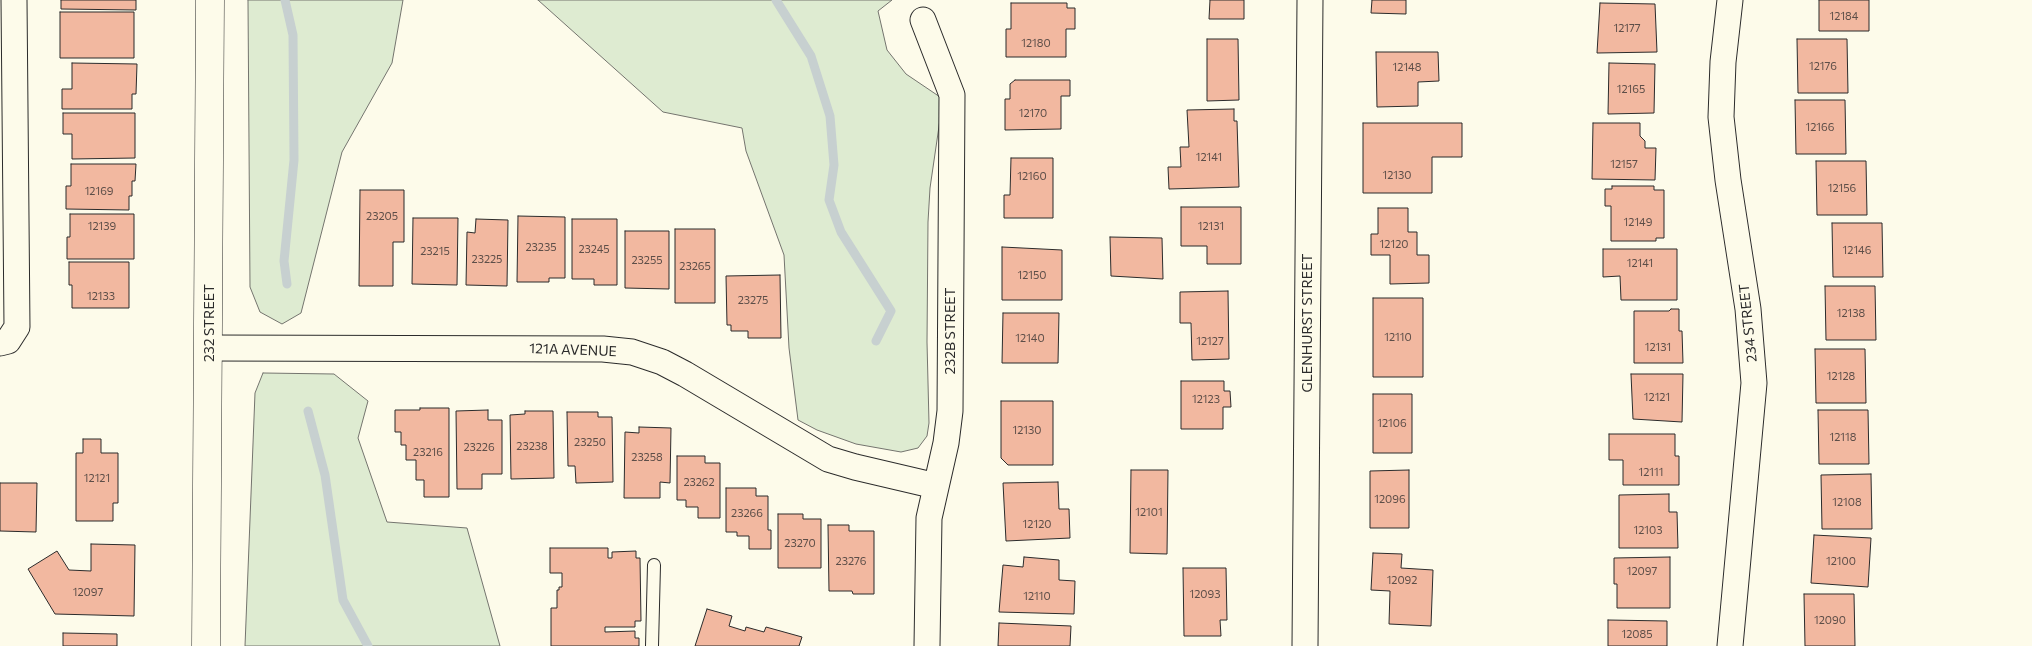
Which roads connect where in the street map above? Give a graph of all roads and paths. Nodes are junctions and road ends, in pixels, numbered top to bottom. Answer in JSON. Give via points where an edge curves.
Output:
{"nodes":[{"id":1,"x":14,"y":0,"type":"edge"},
{"id":2,"x":210,"y":0,"type":"edge"},
{"id":3,"x":1310,"y":0,"type":"edge"},
{"id":4,"x":1730,"y":0,"type":"edge"},
{"id":5,"x":923,"y":20,"type":"dead end"},
{"id":6,"x":0,"y":343,"type":"edge"},
{"id":7,"x":209,"y":348,"type":"junction"},
{"id":8,"x":936,"y":486,"type":"junction"},
{"id":9,"x":654,"y":565,"type":"dead end"},
{"id":10,"x":206,"y":646,"type":"edge"},
{"id":11,"x":652,"y":646,"type":"edge"},
{"id":12,"x":927,"y":646,"type":"edge"},
{"id":13,"x":1305,"y":646,"type":"edge"},
{"id":14,"x":1730,"y":646,"type":"edge"}],
"edges":[{"from":1,"to":6,"type":"street","via":[[17,327],[8,341]]},
{"from":2,"to":7,"type":"main road","name":"232 STREET"},
{"from":3,"to":13,"type":"street","name":"GLENHURST STREET"},
{"from":4,"to":14,"type":"street","name":"234 STREET","via":[[1721,88],[1722,117],[1728,180],[1748,309],[1754,383]]},
{"from":5,"to":8,"type":"street","name":"232B STREET","via":[[952,95],[950,412]]},
{"from":7,"to":8,"type":"street","name":"121A AVENUE","via":[[603,349],[632,352],[685,374],[828,459]]},
{"from":7,"to":10,"type":"main road","name":"232 STREET"},
{"from":8,"to":12,"type":"street","name":"232B STREET","via":[[927,543]]},
{"from":9,"to":11,"type":"lane"}]}
